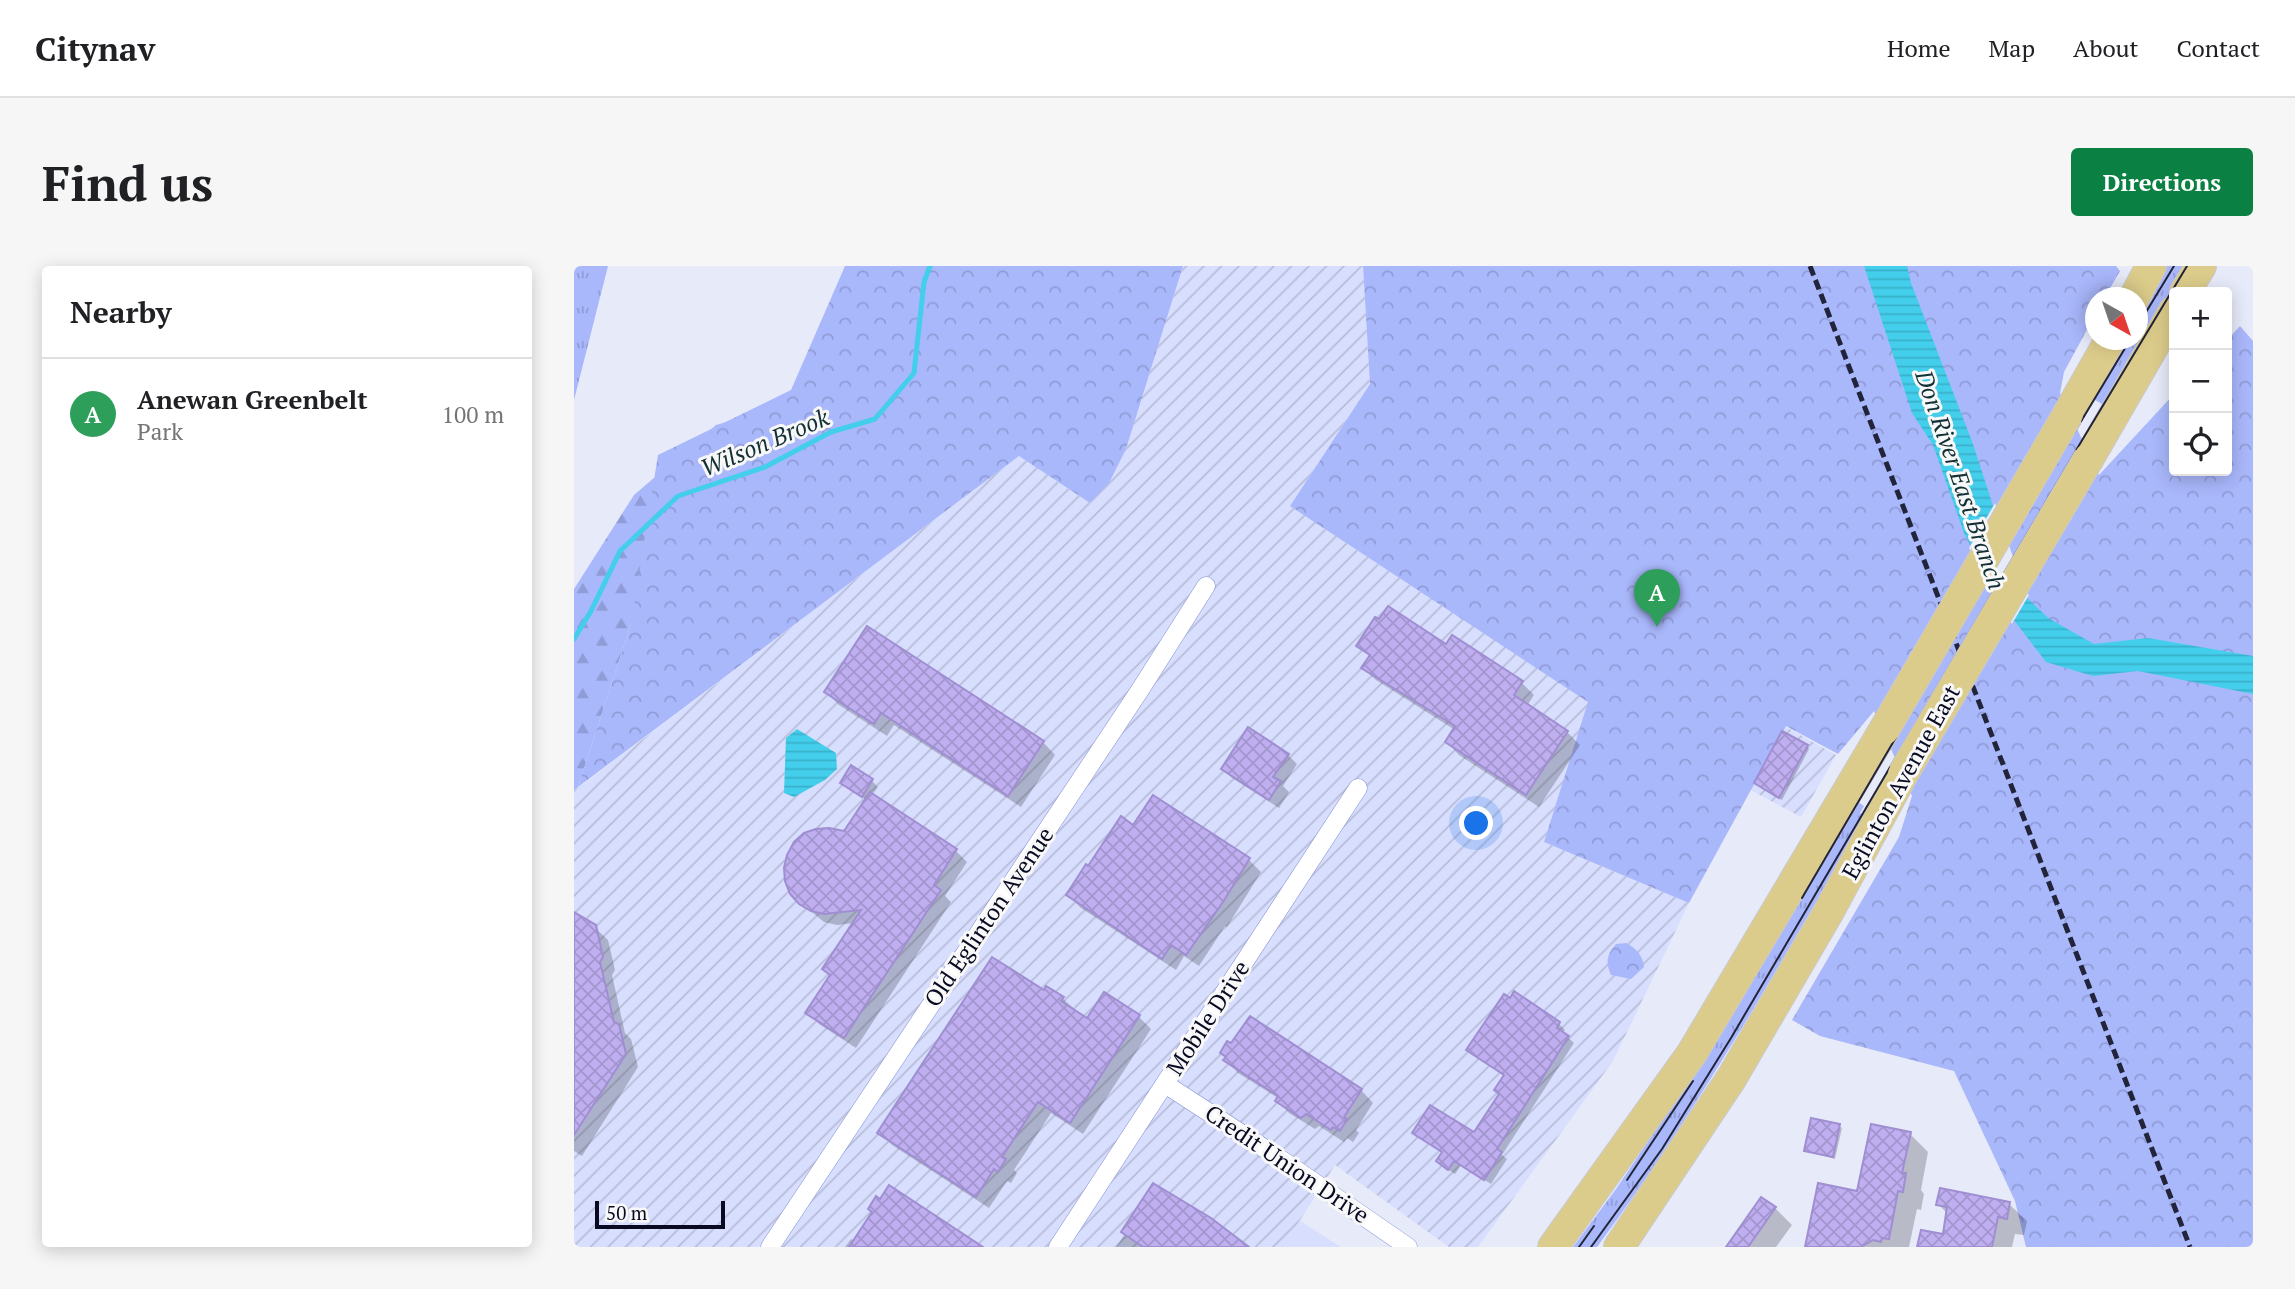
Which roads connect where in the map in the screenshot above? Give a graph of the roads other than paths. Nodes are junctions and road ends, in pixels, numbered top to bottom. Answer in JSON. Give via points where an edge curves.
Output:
{"nodes":[{"id":1,"x":2149,"y":268,"type":"edge"},
{"id":2,"x":2140,"y":287,"type":"edge"},
{"id":3,"x":2169,"y":320,"type":"edge"},
{"id":4,"x":2104,"y":350,"type":"edge"},
{"id":5,"x":1206,"y":586,"type":"dead end"},
{"id":6,"x":1358,"y":788,"type":"dead end"},
{"id":7,"x":1165,"y":1084,"type":"junction"},
{"id":8,"x":770,"y":1247,"type":"edge"},
{"id":9,"x":1058,"y":1247,"type":"edge"},
{"id":10,"x":1408,"y":1247,"type":"edge"},
{"id":11,"x":1553,"y":1247,"type":"edge"},
{"id":12,"x":1619,"y":1247,"type":"edge"}],
"edges":[{"from":1,"to":2,"type":"main road"},
{"from":3,"to":12,"type":"main road","name":"Eglinton Avenue East","bridge":true,"via":[[1731,1079]]},
{"from":4,"to":11,"type":"main road","name":"Eglinton Avenue East","bridge":true,"via":[[1692,1053]]},
{"from":5,"to":8,"type":"street","name":"Old Eglinton Avenue"},
{"from":6,"to":7,"type":"street","name":"Mobile Drive"},
{"from":7,"to":9,"type":"street","name":"Mobile Drive"},
{"from":7,"to":10,"type":"street","name":"Credit Union Drive"}]}
